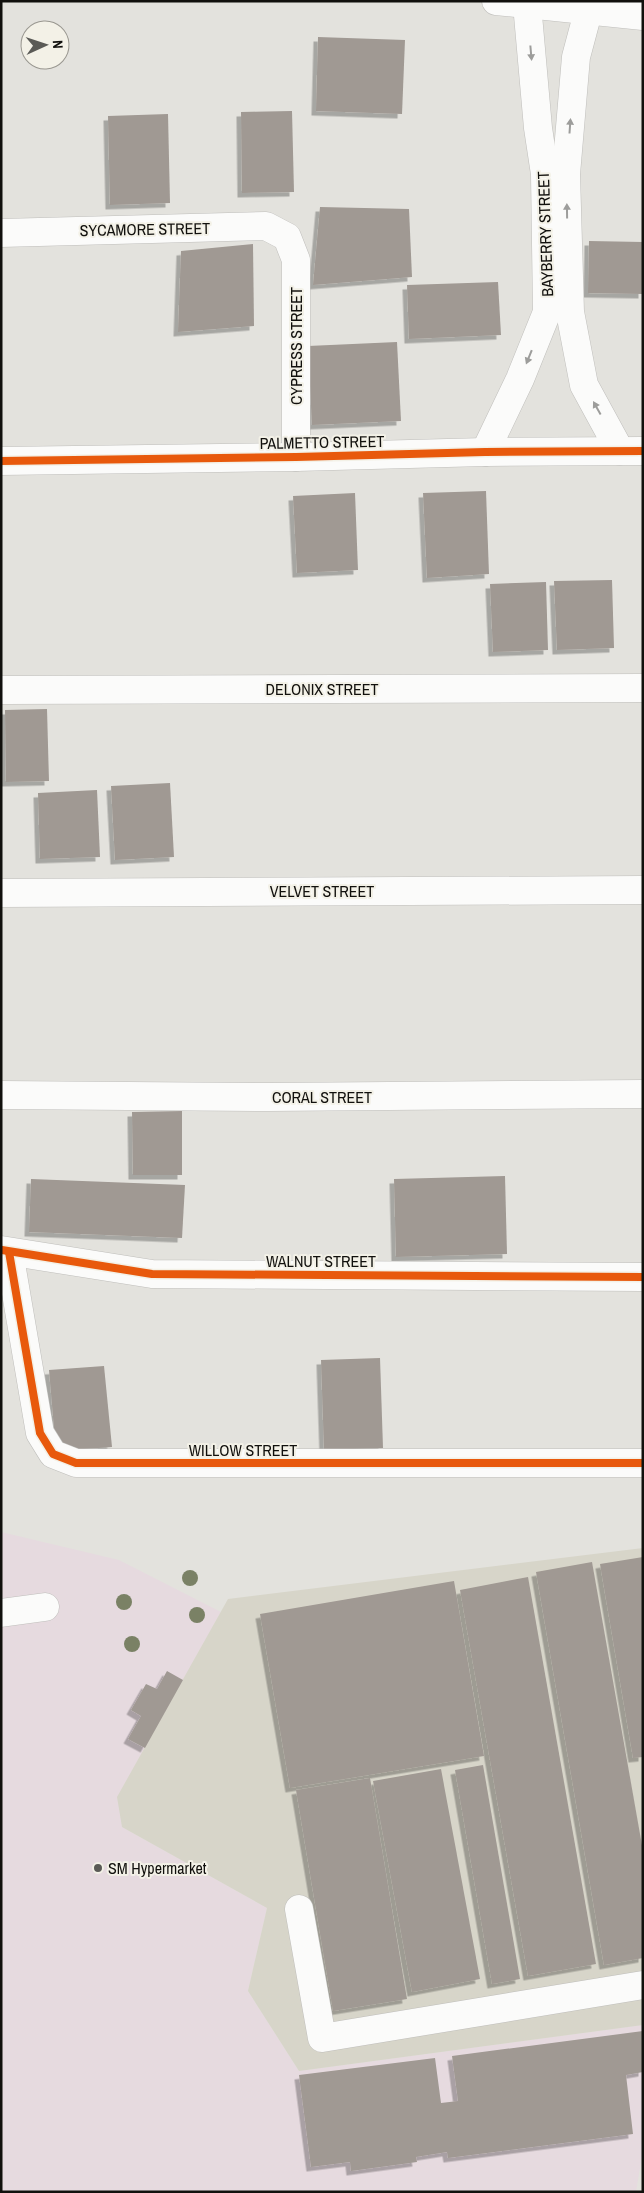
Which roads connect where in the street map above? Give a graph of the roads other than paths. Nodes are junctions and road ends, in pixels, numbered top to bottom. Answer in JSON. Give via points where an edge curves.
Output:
{"nodes":[{"id":1,"x":496,"y":1,"type":"edge"},
{"id":2,"x":527,"y":4,"type":"junction"},
{"id":3,"x":588,"y":12,"type":"junction"},
{"id":4,"x":643,"y":16,"type":"edge"},
{"id":5,"x":1,"y":233,"type":"edge"},
{"id":6,"x":286,"y":238,"type":"joint"},
{"id":7,"x":557,"y":242,"type":"junction"},
{"id":8,"x":631,"y":451,"type":"edge"},
{"id":9,"x":485,"y":452,"type":"junction"},
{"id":10,"x":296,"y":457,"type":"junction"},
{"id":11,"x":1,"y":461,"type":"edge"},
{"id":12,"x":643,"y":688,"type":"edge"},
{"id":13,"x":1,"y":690,"type":"edge"},
{"id":14,"x":643,"y":890,"type":"edge"},
{"id":15,"x":1,"y":893,"type":"edge"},
{"id":16,"x":643,"y":1094,"type":"edge"},
{"id":17,"x":1,"y":1095,"type":"edge"},
{"id":18,"x":5,"y":1251,"type":"edge"},
{"id":19,"x":643,"y":1277,"type":"edge"},
{"id":20,"x":643,"y":1463,"type":"edge"},
{"id":21,"x":45,"y":1607,"type":"dead end"},
{"id":22,"x":1,"y":1613,"type":"edge"},
{"id":23,"x":300,"y":1909,"type":"dead end"},
{"id":24,"x":643,"y":1985,"type":"edge"}],
"edges":[{"from":1,"to":2,"type":"street"},
{"from":2,"to":3,"type":"street"},
{"from":2,"to":7,"type":"street","name":"BAYBERRY STREET","one_way":true,"via":[[538,128]]},
{"from":3,"to":4,"type":"street"},
{"from":7,"to":3,"type":"street","name":"BAYBERRY STREET","one_way":true,"via":[[576,57]]},
{"from":5,"to":6,"type":"street","name":"SYCAMORE STREET","via":[[266,226]]},
{"from":6,"to":10,"type":"street","name":"CYPRESS STREET","via":[[296,260]]},
{"from":8,"to":7,"type":"street","name":"BAYBERRY STREET","one_way":true,"via":[[584,385]]},
{"from":7,"to":9,"type":"street","name":"BAYBERRY STREET","one_way":true,"via":[[547,312]]},
{"from":8,"to":9,"type":"street","name":"PALMETTO STREET"},
{"from":9,"to":10,"type":"street","name":"PALMETTO STREET"},
{"from":10,"to":11,"type":"street","name":"PALMETTO STREET"},
{"from":12,"to":13,"type":"street","name":"DELONIX STREET"},
{"from":14,"to":15,"type":"street","name":"VELVET STREET"},
{"from":16,"to":17,"type":"street","name":"CORAL STREET"},
{"from":18,"to":19,"type":"street","name":"WALNUT STREET","via":[[152,1274]]},
{"from":18,"to":20,"type":"street","name":"WILLOW STREET","via":[[40,1433],[53,1454],[76,1463]]},
{"from":21,"to":22,"type":"street"},
{"from":23,"to":24,"type":"street","via":[[322,2038]]}]}
